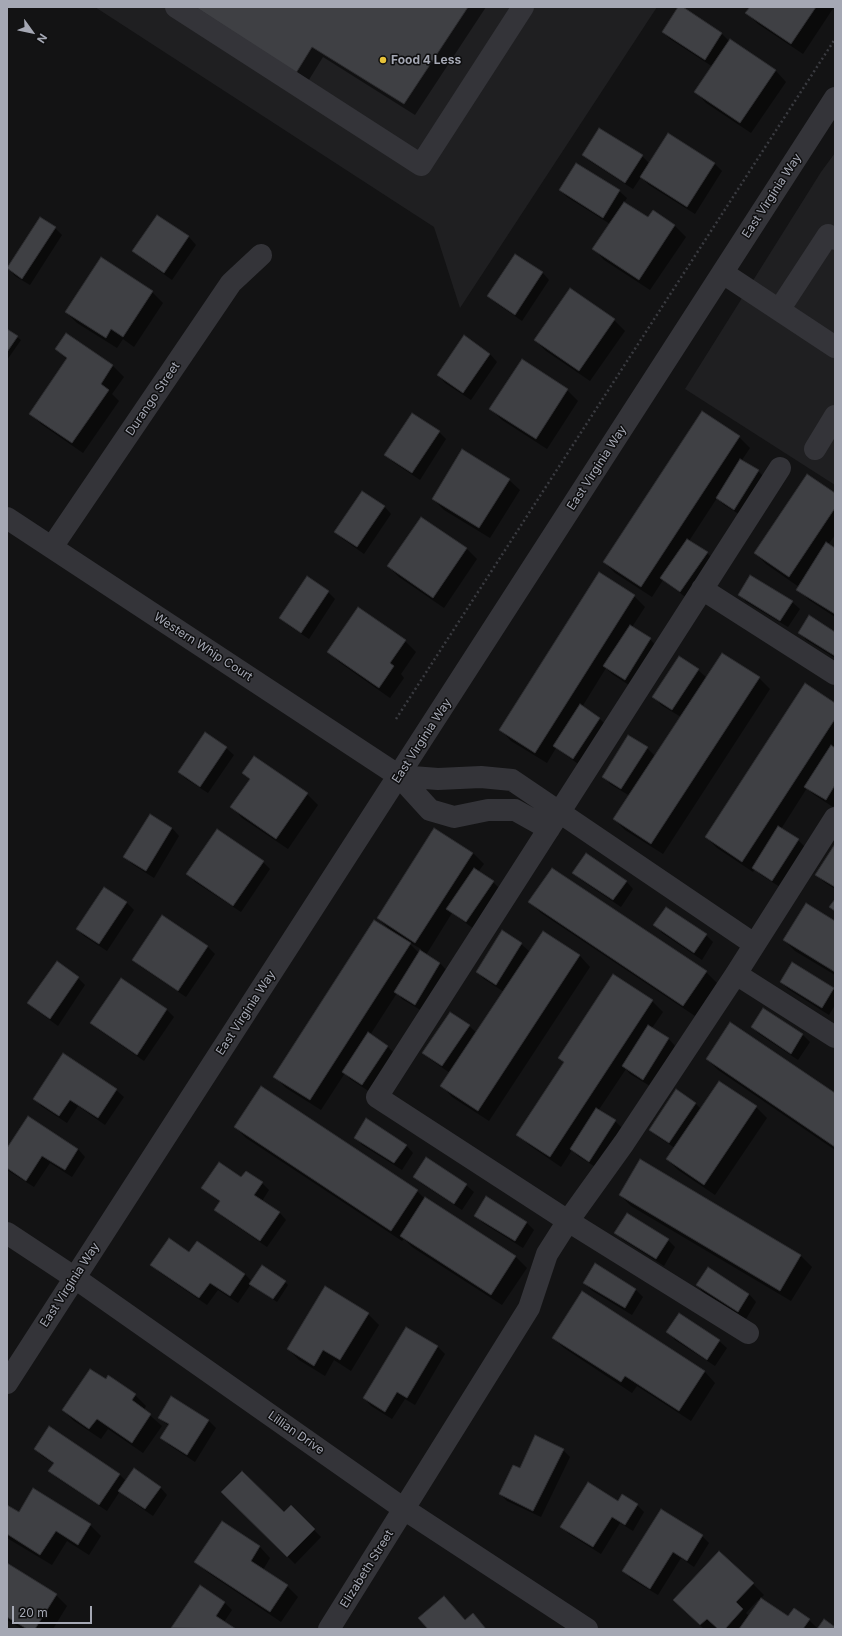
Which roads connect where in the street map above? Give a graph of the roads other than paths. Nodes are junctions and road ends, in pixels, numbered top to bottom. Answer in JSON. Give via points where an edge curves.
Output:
{"nodes":[{"id":1,"x":176,"y":7,"type":"edge"},
{"id":2,"x":523,"y":7,"type":"edge"},
{"id":3,"x":835,"y":98,"type":"edge"},
{"id":4,"x":835,"y":239,"type":"edge"},
{"id":5,"x":261,"y":256,"type":"dead end"},
{"id":6,"x":723,"y":273,"type":"junction"},
{"id":7,"x":779,"y":310,"type":"junction"},
{"id":8,"x":835,"y":347,"type":"edge"},
{"id":9,"x":835,"y":416,"type":"edge"},
{"id":10,"x":815,"y":449,"type":"dead end"},
{"id":11,"x":780,"y":468,"type":"dead end"},
{"id":12,"x":7,"y":518,"type":"edge"},
{"id":13,"x":52,"y":548,"type":"junction"},
{"id":14,"x":702,"y":589,"type":"junction"},
{"id":15,"x":835,"y":674,"type":"edge"},
{"id":16,"x":399,"y":776,"type":"junction"},
{"id":17,"x":835,"y":818,"type":"edge"},
{"id":18,"x":554,"y":821,"type":"junction"},
{"id":19,"x":754,"y":944,"type":"junction"},
{"id":20,"x":736,"y":974,"type":"junction"},
{"id":21,"x":835,"y":1037,"type":"edge"},
{"id":22,"x":568,"y":1221,"type":"junction"},
{"id":23,"x":7,"y":1233,"type":"edge"},
{"id":24,"x":74,"y":1278,"type":"junction"},
{"id":25,"x":748,"y":1333,"type":"dead end"},
{"id":26,"x":7,"y":1383,"type":"edge"},
{"id":27,"x":404,"y":1509,"type":"junction"},
{"id":28,"x":329,"y":1629,"type":"edge"},
{"id":29,"x":586,"y":1629,"type":"edge"}],
"edges":[{"from":1,"to":2,"type":"street","via":[[421,165]]},
{"from":3,"to":6,"type":"street","name":"East Virginia Way"},
{"from":4,"to":7,"type":"street","via":[[828,235]]},
{"from":5,"to":13,"type":"street","name":"Durango Street","via":[[232,283]]},
{"from":6,"to":7,"type":"street"},
{"from":6,"to":16,"type":"street","name":"East Virginia Way"},
{"from":7,"to":8,"type":"street"},
{"from":9,"to":10,"type":"street"},
{"from":11,"to":14,"type":"street"},
{"from":12,"to":13,"type":"street","name":"Western Whip Court"},
{"from":13,"to":16,"type":"street","name":"Western Whip Court"},
{"from":14,"to":15,"type":"street"},
{"from":14,"to":18,"type":"street"},
{"from":16,"to":18,"type":"street","via":[[512,780]]},
{"from":16,"to":18,"type":"street","via":[[430,810],[454,816],[488,810],[515,810]]},
{"from":16,"to":24,"type":"street","name":"East Virginia Way"},
{"from":17,"to":19,"type":"street","name":"Elizabeth Street"},
{"from":18,"to":19,"type":"street"},
{"from":18,"to":22,"type":"street","via":[[377,1097]]},
{"from":19,"to":20,"type":"street","name":"Elizabeth Street"},
{"from":20,"to":21,"type":"street"},
{"from":20,"to":22,"type":"street","name":"Elizabeth Street"},
{"from":22,"to":25,"type":"street"},
{"from":22,"to":27,"type":"street","name":"Elizabeth Street","via":[[547,1254],[529,1308]]},
{"from":23,"to":24,"type":"street","name":"Lillian Drive"},
{"from":24,"to":26,"type":"street","name":"East Virginia Way"},
{"from":24,"to":27,"type":"street","name":"Lillian Drive"},
{"from":27,"to":28,"type":"street","name":"Elizabeth Street"},
{"from":27,"to":29,"type":"street","name":"Lillian Drive"}]}
